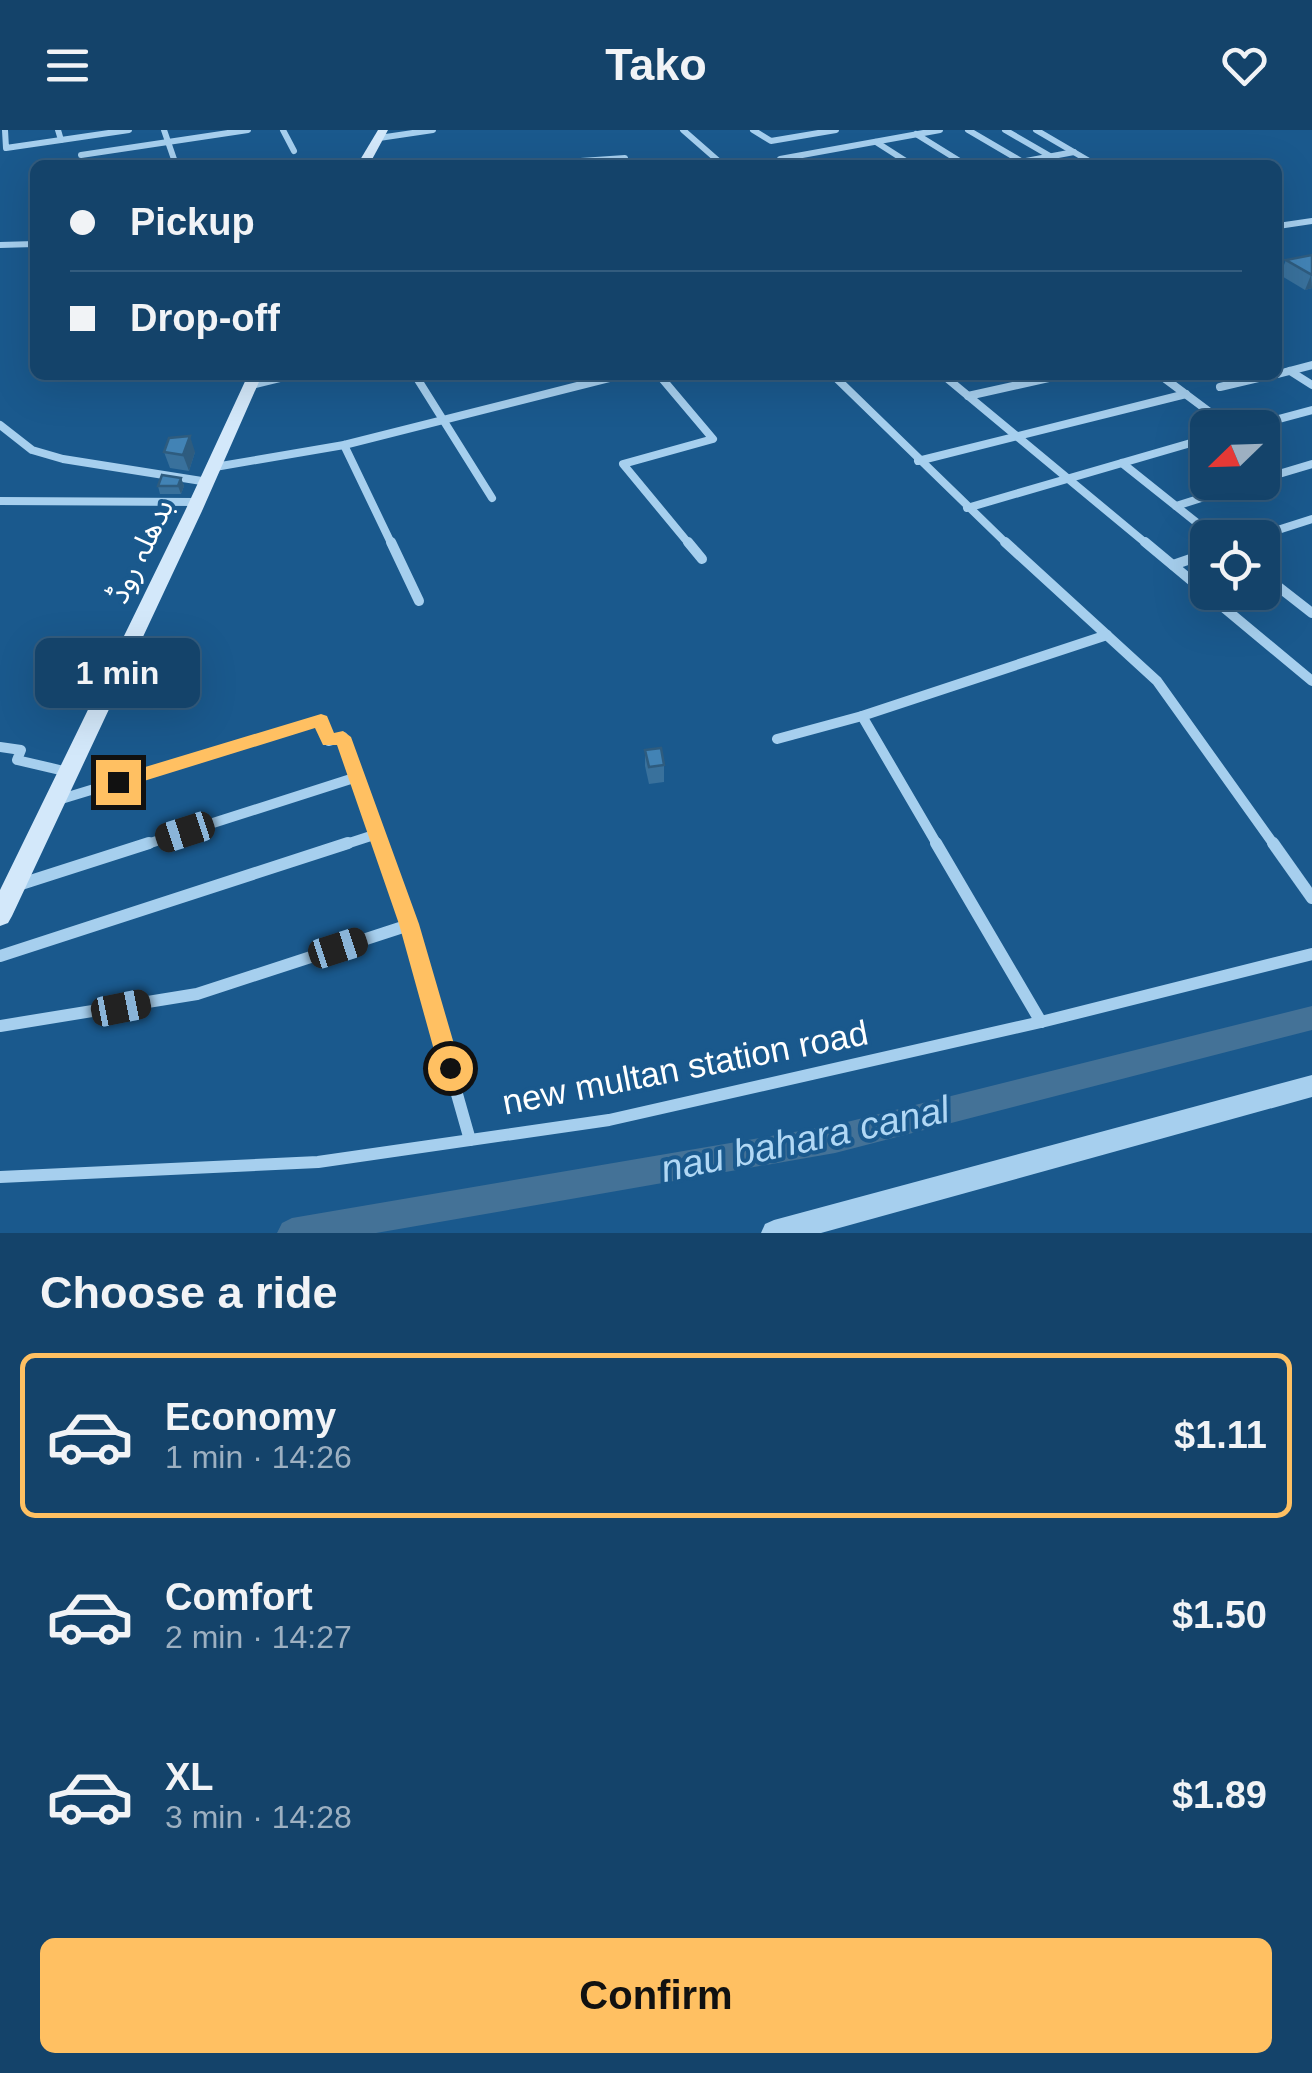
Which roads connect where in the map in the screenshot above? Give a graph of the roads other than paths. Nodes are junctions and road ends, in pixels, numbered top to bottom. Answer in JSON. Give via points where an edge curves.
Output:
{"nodes":[{"id":1,"x":5,"y":130,"type":"edge"},
{"id":2,"x":58,"y":130,"type":"edge"},
{"id":3,"x":129,"y":130,"type":"edge"},
{"id":4,"x":164,"y":130,"type":"edge"},
{"id":5,"x":248,"y":130,"type":"edge"},
{"id":6,"x":282,"y":130,"type":"edge"},
{"id":7,"x":433,"y":130,"type":"edge"},
{"id":8,"x":683,"y":130,"type":"edge"},
{"id":9,"x":753,"y":130,"type":"edge"},
{"id":10,"x":836,"y":130,"type":"edge"},
{"id":11,"x":938,"y":130,"type":"edge"},
{"id":12,"x":968,"y":130,"type":"edge"},
{"id":13,"x":1005,"y":130,"type":"edge"},
{"id":14,"x":1036,"y":130,"type":"edge"},
{"id":15,"x":912,"y":132,"type":"edge"},
{"id":16,"x":111,"y":134,"type":"edge"},
{"id":17,"x":381,"y":134,"type":"edge"},
{"id":18,"x":60,"y":140,"type":"junction"},
{"id":19,"x":168,"y":142,"type":"junction"},
{"id":20,"x":876,"y":142,"type":"junction"},
{"id":21,"x":3,"y":144,"type":"edge"},
{"id":22,"x":105,"y":151,"type":"junction"},
{"id":23,"x":294,"y":151,"type":"dead end"},
{"id":24,"x":1074,"y":152,"type":"junction"},
{"id":25,"x":80,"y":155,"type":"dead end"},
{"id":26,"x":1050,"y":156,"type":"junction"},
{"id":27,"x":780,"y":159,"type":"dead end"},
{"id":28,"x":107,"y":160,"type":"edge"},
{"id":29,"x":174,"y":160,"type":"edge"},
{"id":30,"x":366,"y":160,"type":"edge"},
{"id":31,"x":595,"y":160,"type":"edge"},
{"id":32,"x":625,"y":160,"type":"edge"},
{"id":33,"x":716,"y":160,"type":"edge"},
{"id":34,"x":904,"y":160,"type":"edge"},
{"id":35,"x":958,"y":160,"type":"edge"},
{"id":36,"x":1019,"y":160,"type":"edge"},
{"id":37,"x":1031,"y":160,"type":"edge"},
{"id":38,"x":1088,"y":160,"type":"edge"},
{"id":39,"x":1312,"y":221,"type":"edge"},
{"id":40,"x":1282,"y":225,"type":"edge"},
{"id":41,"x":30,"y":244,"type":"edge"},
{"id":42,"x":0,"y":245,"type":"edge"},
{"id":43,"x":1312,"y":365,"type":"edge"},
{"id":44,"x":1290,"y":370,"type":"junction"},
{"id":45,"x":1282,"y":372,"type":"edge"},
{"id":46,"x":253,"y":380,"type":"edge"},
{"id":47,"x":418,"y":380,"type":"edge"},
{"id":48,"x":601,"y":380,"type":"edge"},
{"id":49,"x":663,"y":380,"type":"edge"},
{"id":50,"x":838,"y":380,"type":"edge"},
{"id":51,"x":949,"y":380,"type":"edge"},
{"id":52,"x":1040,"y":380,"type":"edge"},
{"id":53,"x":1167,"y":380,"type":"edge"},
{"id":54,"x":1251,"y":380,"type":"edge"},
{"id":55,"x":1312,"y":385,"type":"edge"},
{"id":56,"x":1220,"y":388,"type":"dead end"},
{"id":57,"x":1186,"y":394,"type":"junction"},
{"id":58,"x":968,"y":396,"type":"junction"},
{"id":59,"x":1207,"y":410,"type":"edge"},
{"id":60,"x":1312,"y":410,"type":"edge"},
{"id":61,"x":1280,"y":419,"type":"edge"},
{"id":62,"x":440,"y":420,"type":"junction"},
{"id":63,"x":0,"y":425,"type":"edge"},
{"id":64,"x":1016,"y":438,"type":"junction"},
{"id":65,"x":1190,"y":443,"type":"edge"},
{"id":66,"x":344,"y":446,"type":"junction"},
{"id":67,"x":918,"y":461,"type":"junction"},
{"id":68,"x":1122,"y":463,"type":"junction"},
{"id":69,"x":1312,"y":464,"type":"edge"},
{"id":70,"x":1280,"y":474,"type":"edge"},
{"id":71,"x":211,"y":475,"type":"junction"},
{"id":72,"x":1064,"y":480,"type":"junction"},
{"id":73,"x":492,"y":498,"type":"dead end"},
{"id":74,"x":1195,"y":500,"type":"edge"},
{"id":75,"x":0,"y":501,"type":"edge"},
{"id":76,"x":198,"y":502,"type":"junction"},
{"id":77,"x":1176,"y":506,"type":"junction"},
{"id":78,"x":967,"y":508,"type":"junction"},
{"id":79,"x":1312,"y":519,"type":"edge"},
{"id":80,"x":1194,"y":520,"type":"edge"},
{"id":81,"x":1280,"y":529,"type":"edge"},
{"id":82,"x":702,"y":559,"type":"dead end"},
{"id":83,"x":1190,"y":559,"type":"edge"},
{"id":84,"x":1173,"y":565,"type":"junction"},
{"id":85,"x":1280,"y":588,"type":"edge"},
{"id":86,"x":419,"y":601,"type":"dead end"},
{"id":87,"x":1312,"y":613,"type":"edge"},
{"id":88,"x":1107,"y":635,"type":"junction"},
{"id":89,"x":1312,"y":681,"type":"edge"},
{"id":90,"x":862,"y":716,"type":"junction"},
{"id":91,"x":777,"y":738,"type":"dead end"},
{"id":92,"x":0,"y":747,"type":"edge"},
{"id":93,"x":64,"y":772,"type":"junction"},
{"id":94,"x":357,"y":776,"type":"junction"},
{"id":95,"x":50,"y":802,"type":"junction"},
{"id":96,"x":377,"y":834,"type":"junction"},
{"id":97,"x":13,"y":887,"type":"junction"},
{"id":98,"x":1312,"y":898,"type":"edge"},
{"id":99,"x":0,"y":916,"type":"edge"},
{"id":100,"x":409,"y":924,"type":"junction"},
{"id":101,"x":1312,"y":954,"type":"edge"},
{"id":102,"x":0,"y":956,"type":"edge"},
{"id":103,"x":1041,"y":1022,"type":"junction"},
{"id":104,"x":0,"y":1026,"type":"edge"},
{"id":105,"x":1312,"y":1086,"type":"edge"},
{"id":106,"x":470,"y":1140,"type":"junction"},
{"id":107,"x":0,"y":1177,"type":"edge"},
{"id":108,"x":774,"y":1233,"type":"edge"}],
"edges":[{"from":1,"to":21,"type":"street"},
{"from":2,"to":18,"type":"street"},
{"from":3,"to":16,"type":"street"},
{"from":4,"to":19,"type":"street"},
{"from":5,"to":19,"type":"street"},
{"from":6,"to":23,"type":"street"},
{"from":7,"to":17,"type":"street"},
{"from":8,"to":33,"type":"street"},
{"from":9,"to":10,"type":"street","via":[[771,141]]},
{"from":11,"to":15,"type":"street"},
{"from":12,"to":36,"type":"street"},
{"from":13,"to":26,"type":"street"},
{"from":14,"to":24,"type":"street"},
{"from":15,"to":20,"type":"street"},
{"from":15,"to":35,"type":"street"},
{"from":16,"to":18,"type":"street"},
{"from":17,"to":30,"type":"main road"},
{"from":18,"to":21,"type":"street"},
{"from":19,"to":22,"type":"street"},
{"from":19,"to":29,"type":"street"},
{"from":20,"to":27,"type":"street"},
{"from":20,"to":34,"type":"street"},
{"from":22,"to":25,"type":"street"},
{"from":22,"to":28,"type":"street"},
{"from":24,"to":26,"type":"street"},
{"from":24,"to":38,"type":"street"},
{"from":26,"to":37,"type":"street"},
{"from":31,"to":32,"type":"street"},
{"from":39,"to":40,"type":"street"},
{"from":41,"to":42,"type":"street"},
{"from":43,"to":44,"type":"street"},
{"from":44,"to":45,"type":"street"},
{"from":44,"to":55,"type":"street"},
{"from":46,"to":71,"type":"main road","name":"بدھلہ روڈ"},
{"from":47,"to":62,"type":"street"},
{"from":48,"to":62,"type":"street"},
{"from":49,"to":82,"type":"street","via":[[713,439],[624,464]]},
{"from":50,"to":67,"type":"street"},
{"from":51,"to":58,"type":"street"},
{"from":52,"to":58,"type":"street"},
{"from":53,"to":57,"type":"street"},
{"from":54,"to":56,"type":"street"},
{"from":57,"to":59,"type":"street"},
{"from":57,"to":64,"type":"street"},
{"from":58,"to":64,"type":"street"},
{"from":60,"to":61,"type":"street"},
{"from":62,"to":66,"type":"street"},
{"from":62,"to":73,"type":"street"},
{"from":63,"to":71,"type":"street","via":[[32,450],[63,459]]},
{"from":64,"to":67,"type":"street"},
{"from":64,"to":72,"type":"street"},
{"from":65,"to":68,"type":"street"},
{"from":66,"to":71,"type":"street"},
{"from":66,"to":86,"type":"street"},
{"from":67,"to":78,"type":"street"},
{"from":68,"to":72,"type":"street"},
{"from":68,"to":77,"type":"street"},
{"from":69,"to":70,"type":"street"},
{"from":71,"to":76,"type":"main road","name":"بدھلہ روڈ"},
{"from":72,"to":78,"type":"street"},
{"from":72,"to":84,"type":"street"},
{"from":74,"to":77,"type":"street"},
{"from":75,"to":76,"type":"street"},
{"from":76,"to":93,"type":"main road","name":"بدھلہ روڈ"},
{"from":77,"to":80,"type":"street"},
{"from":78,"to":88,"type":"street"},
{"from":79,"to":81,"type":"street"},
{"from":83,"to":84,"type":"street"},
{"from":84,"to":89,"type":"street"},
{"from":85,"to":87,"type":"street"},
{"from":88,"to":90,"type":"street"},
{"from":88,"to":98,"type":"street","via":[[1158,681]]},
{"from":90,"to":91,"type":"street"},
{"from":90,"to":103,"type":"street"},
{"from":92,"to":93,"type":"street","via":[[20,750],[18,760]]},
{"from":93,"to":95,"type":"main road","name":"بدھلہ روڈ"},
{"from":94,"to":95,"type":"street","via":[[343,737],[329,740],[321,720]]},
{"from":94,"to":96,"type":"street"},
{"from":94,"to":97,"type":"street"},
{"from":95,"to":97,"type":"main road","name":"بدھلہ روڈ"},
{"from":96,"to":100,"type":"street"},
{"from":96,"to":102,"type":"street"},
{"from":97,"to":99,"type":"main road","name":"بدھلہ روڈ"},
{"from":100,"to":104,"type":"street","via":[[197,994]]},
{"from":100,"to":106,"type":"street"},
{"from":101,"to":103,"type":"street","name":"new multan station road"},
{"from":103,"to":106,"type":"street","name":"new multan station road","via":[[609,1120]]},
{"from":105,"to":108,"type":"street"},
{"from":106,"to":107,"type":"street","name":"new multan station road","via":[[318,1162]]}]}
